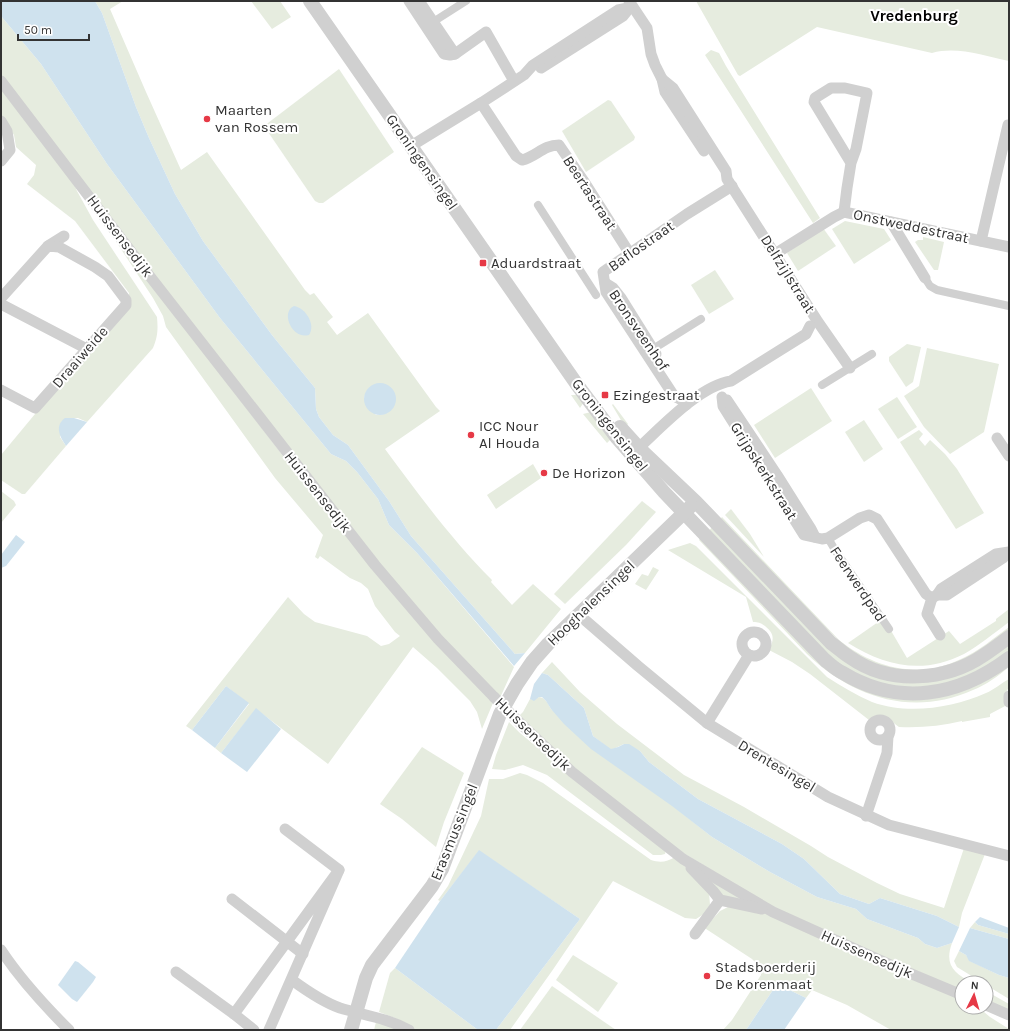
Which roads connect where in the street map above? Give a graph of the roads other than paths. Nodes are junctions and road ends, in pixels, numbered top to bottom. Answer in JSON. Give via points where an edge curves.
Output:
{"nodes":[{"id":1,"x":310,"y":1,"type":"edge"},
{"id":2,"x":322,"y":1,"type":"edge"},
{"id":3,"x":409,"y":1,"type":"edge"},
{"id":4,"x":419,"y":1,"type":"edge"},
{"id":5,"x":466,"y":1,"type":"edge"},
{"id":6,"x":630,"y":5,"type":"edge"},
{"id":7,"x":433,"y":22,"type":"junction"},
{"id":8,"x":455,"y":54,"type":"junction"},
{"id":9,"x":519,"y":78,"type":"junction"},
{"id":10,"x":1,"y":81,"type":"edge"},
{"id":11,"x":481,"y":103,"type":"junction"},
{"id":12,"x":1,"y":122,"type":"edge"},
{"id":13,"x":1009,"y":125,"type":"edge"},
{"id":14,"x":415,"y":143,"type":"junction"},
{"id":15,"x":1,"y":161,"type":"edge"},
{"id":16,"x":851,"y":163,"type":"junction"},
{"id":17,"x":729,"y":182,"type":"junction"},
{"id":18,"x":538,"y":205,"type":"dead end"},
{"id":19,"x":844,"y":212,"type":"junction"},
{"id":20,"x":891,"y":222,"type":"junction"},
{"id":21,"x":64,"y":236,"type":"dead end"},
{"id":22,"x":981,"y":241,"type":"junction"},
{"id":23,"x":48,"y":246,"type":"junction"},
{"id":24,"x":1009,"y":247,"type":"edge"},
{"id":25,"x":630,"y":254,"type":"junction"},
{"id":26,"x":775,"y":254,"type":"junction"},
{"id":27,"x":925,"y":278,"type":"joint"},
{"id":28,"x":605,"y":283,"type":"junction"},
{"id":29,"x":596,"y":296,"type":"dead end"},
{"id":30,"x":1,"y":298,"type":"edge"},
{"id":31,"x":1,"y":304,"type":"edge"},
{"id":32,"x":1009,"y":306,"type":"edge"},
{"id":33,"x":700,"y":319,"type":"dead end"},
{"id":34,"x":814,"y":324,"type":"junction"},
{"id":35,"x":87,"y":349,"type":"junction"},
{"id":36,"x":653,"y":349,"type":"junction"},
{"id":37,"x":872,"y":354,"type":"dead end"},
{"id":38,"x":850,"y":368,"type":"junction"},
{"id":39,"x":719,"y":384,"type":"junction"},
{"id":40,"x":822,"y":384,"type":"dead end"},
{"id":41,"x":1,"y":390,"type":"edge"},
{"id":42,"x":684,"y":402,"type":"junction"},
{"id":43,"x":997,"y":438,"type":"dead end"},
{"id":44,"x":635,"y":451,"type":"junction"},
{"id":45,"x":1009,"y":456,"type":"edge"},
{"id":46,"x":696,"y":502,"type":"junction"},
{"id":47,"x":685,"y":513,"type":"junction"},
{"id":48,"x":828,"y":538,"type":"junction"},
{"id":49,"x":1008,"y":553,"type":"edge"},
{"id":50,"x":935,"y":596,"type":"junction"},
{"id":51,"x":578,"y":614,"type":"junction"},
{"id":52,"x":889,"y":629,"type":"dead end"},
{"id":53,"x":940,"y":635,"type":"dead end"},
{"id":54,"x":1009,"y":636,"type":"edge"},
{"id":55,"x":750,"y":655,"type":"dead end"},
{"id":56,"x":1009,"y":658,"type":"edge"},
{"id":57,"x":1009,"y":696,"type":"edge"},
{"id":58,"x":1009,"y":702,"type":"edge"},
{"id":59,"x":500,"y":714,"type":"joint"},
{"id":60,"x":707,"y":723,"type":"junction"},
{"id":61,"x":888,"y":736,"type":"dead end"},
{"id":62,"x":866,"y":816,"type":"junction"},
{"id":63,"x":285,"y":829,"type":"dead end"},
{"id":64,"x":1009,"y":856,"type":"edge"},
{"id":65,"x":682,"y":859,"type":"junction"},
{"id":66,"x":339,"y":870,"type":"junction"},
{"id":67,"x":232,"y":899,"type":"dead end"},
{"id":68,"x":720,"y":900,"type":"junction"},
{"id":69,"x":773,"y":912,"type":"junction"},
{"id":70,"x":695,"y":934,"type":"dead end"},
{"id":71,"x":286,"y":942,"type":"junction"},
{"id":72,"x":1,"y":950,"type":"edge"},
{"id":73,"x":303,"y":954,"type":"junction"},
{"id":74,"x":176,"y":972,"type":"dead end"},
{"id":75,"x":292,"y":980,"type":"junction"},
{"id":76,"x":954,"y":992,"type":"edge"},
{"id":77,"x":994,"y":1008,"type":"edge"},
{"id":78,"x":234,"y":1014,"type":"junction"},
{"id":79,"x":361,"y":1014,"type":"junction"},
{"id":80,"x":1009,"y":1015,"type":"edge"},
{"id":81,"x":69,"y":1030,"type":"edge"},
{"id":82,"x":254,"y":1030,"type":"edge"},
{"id":83,"x":269,"y":1030,"type":"edge"},
{"id":84,"x":351,"y":1030,"type":"edge"},
{"id":85,"x":360,"y":1030,"type":"edge"},
{"id":86,"x":409,"y":1030,"type":"edge"}],
"edges":[{"from":1,"to":14,"type":"street","name":"Groningensingel"},
{"from":2,"to":14,"type":"street","name":"Groningensingel"},
{"from":3,"to":8,"type":"street","via":[[444,54]]},
{"from":4,"to":7,"type":"street"},
{"from":5,"to":7,"type":"street"},
{"from":6,"to":9,"type":"street","via":[[618,10],[533,65]]},
{"from":6,"to":17,"type":"street","name":"Delfzijlstraat","via":[[647,28],[651,54],[662,79],[672,88],[726,172]]},
{"from":7,"to":8,"type":"street"},
{"from":8,"to":9,"type":"street","via":[[486,32]]},
{"from":9,"to":11,"type":"street"},
{"from":10,"to":65,"type":"street","name":"Huissensedijk","bridge":true,"via":[[375,565],[438,638],[494,697],[572,772]]},
{"from":11,"to":14,"type":"street"},
{"from":11,"to":25,"type":"street","name":"Beertastraat","via":[[516,156],[522,160],[530,158],[550,145],[559,145]]},
{"from":12,"to":15,"type":"street","via":[[8,131],[10,150]]},
{"from":13,"to":22,"type":"street"},
{"from":14,"to":44,"type":"street","name":"Groningensingel","via":[[578,386]]},
{"from":16,"to":16,"type":"street","via":[[814,102],[815,98],[831,88],[867,93]]},
{"from":16,"to":19,"type":"street"},
{"from":17,"to":25,"type":"street","name":"Baflostraat"},
{"from":17,"to":26,"type":"street","name":"Delfzijlstraat"},
{"from":18,"to":29,"type":"street"},
{"from":19,"to":20,"type":"street","name":"Onstweddestraat"},
{"from":19,"to":26,"type":"street","name":"Onstweddestraat"},
{"from":20,"to":22,"type":"street","name":"Onstweddestraat"},
{"from":20,"to":27,"type":"street"},
{"from":21,"to":23,"type":"street"},
{"from":22,"to":24,"type":"street","name":"Onstweddestraat"},
{"from":23,"to":30,"type":"street"},
{"from":23,"to":35,"type":"street","name":"Draaiweide","via":[[59,247],[108,276],[126,300],[126,305]]},
{"from":25,"to":28,"type":"street","name":"Baflostraat","via":[[603,272]]},
{"from":26,"to":34,"type":"street","name":"Delfzijlstraat"},
{"from":27,"to":32,"type":"street","via":[[930,286],[937,290]]},
{"from":28,"to":36,"type":"street","name":"Bronsveenhof","via":[[621,298]]},
{"from":28,"to":42,"type":"street","name":"Baflostraat","via":[[606,292],[674,396]]},
{"from":31,"to":35,"type":"street"},
{"from":33,"to":36,"type":"street"},
{"from":34,"to":38,"type":"street","name":"Delfzijlstraat"},
{"from":34,"to":39,"type":"street","via":[[801,328],[727,375]]},
{"from":35,"to":41,"type":"street","name":"Draaiweide","via":[[35,408]]},
{"from":36,"to":42,"type":"street","name":"Bronsveenhof","via":[[681,392]]},
{"from":37,"to":38,"type":"street"},
{"from":38,"to":40,"type":"street"},
{"from":39,"to":42,"type":"street"},
{"from":39,"to":48,"type":"street","name":"Grijpskerkstraat","via":[[723,406],[804,535]]},
{"from":42,"to":44,"type":"street"},
{"from":43,"to":45,"type":"street"},
{"from":44,"to":46,"type":"street","name":"Groningensingel"},
{"from":44,"to":47,"type":"street","name":"Groningensingel","via":[[664,492]]},
{"from":46,"to":47,"type":"street","name":"Hooghalensingel"},
{"from":46,"to":54,"type":"street","name":"Groningensingel","via":[[832,643],[852,659],[877,671],[904,677],[949,672],[984,656]]},
{"from":47,"to":51,"type":"street","name":"Hooghalensingel"},
{"from":47,"to":56,"type":"street","name":"Groningensingel","via":[[825,660],[842,673],[864,684],[906,694],[946,690],[970,682]]},
{"from":48,"to":50,"type":"street","via":[[860,518],[869,515],[877,519],[926,594]]},
{"from":48,"to":52,"type":"street","name":"Feerwerdpad"},
{"from":49,"to":50,"type":"street","via":[[947,595]]},
{"from":50,"to":53,"type":"street","via":[[927,614]]},
{"from":51,"to":59,"type":"street","name":"Hooghalensingel","via":[[532,662],[516,684]]},
{"from":51,"to":60,"type":"street","name":"Drentesingel"},
{"from":55,"to":60,"type":"street"},
{"from":57,"to":58,"type":"street"},
{"from":59,"to":79,"type":"street","name":"Erasmussingel","via":[[442,869],[372,965],[366,978]]},
{"from":60,"to":62,"type":"street","name":"Drentesingel","via":[[828,797]]},
{"from":61,"to":62,"type":"street","via":[[887,753]]},
{"from":62,"to":64,"type":"street","name":"Drentesingel","via":[[889,825]]},
{"from":63,"to":66,"type":"street"},
{"from":65,"to":68,"type":"street","name":"Huissensedijk"},
{"from":65,"to":69,"type":"street","name":"Huissensedijk"},
{"from":66,"to":71,"type":"street"},
{"from":66,"to":73,"type":"street"},
{"from":67,"to":71,"type":"street"},
{"from":68,"to":69,"type":"street","name":"Huissensedijk"},
{"from":68,"to":70,"type":"street"},
{"from":69,"to":76,"type":"street","name":"Huissensedijk"},
{"from":71,"to":73,"type":"street"},
{"from":71,"to":78,"type":"street"},
{"from":72,"to":81,"type":"street","via":[[37,997]]},
{"from":73,"to":75,"type":"street"},
{"from":74,"to":78,"type":"street"},
{"from":75,"to":79,"type":"street","via":[[339,1008]]},
{"from":75,"to":83,"type":"street"},
{"from":77,"to":80,"type":"street"},
{"from":78,"to":82,"type":"street"},
{"from":79,"to":84,"type":"street","name":"Erasmussingel"},
{"from":79,"to":85,"type":"street","name":"Erasmussingel"},
{"from":79,"to":86,"type":"street"}]}
